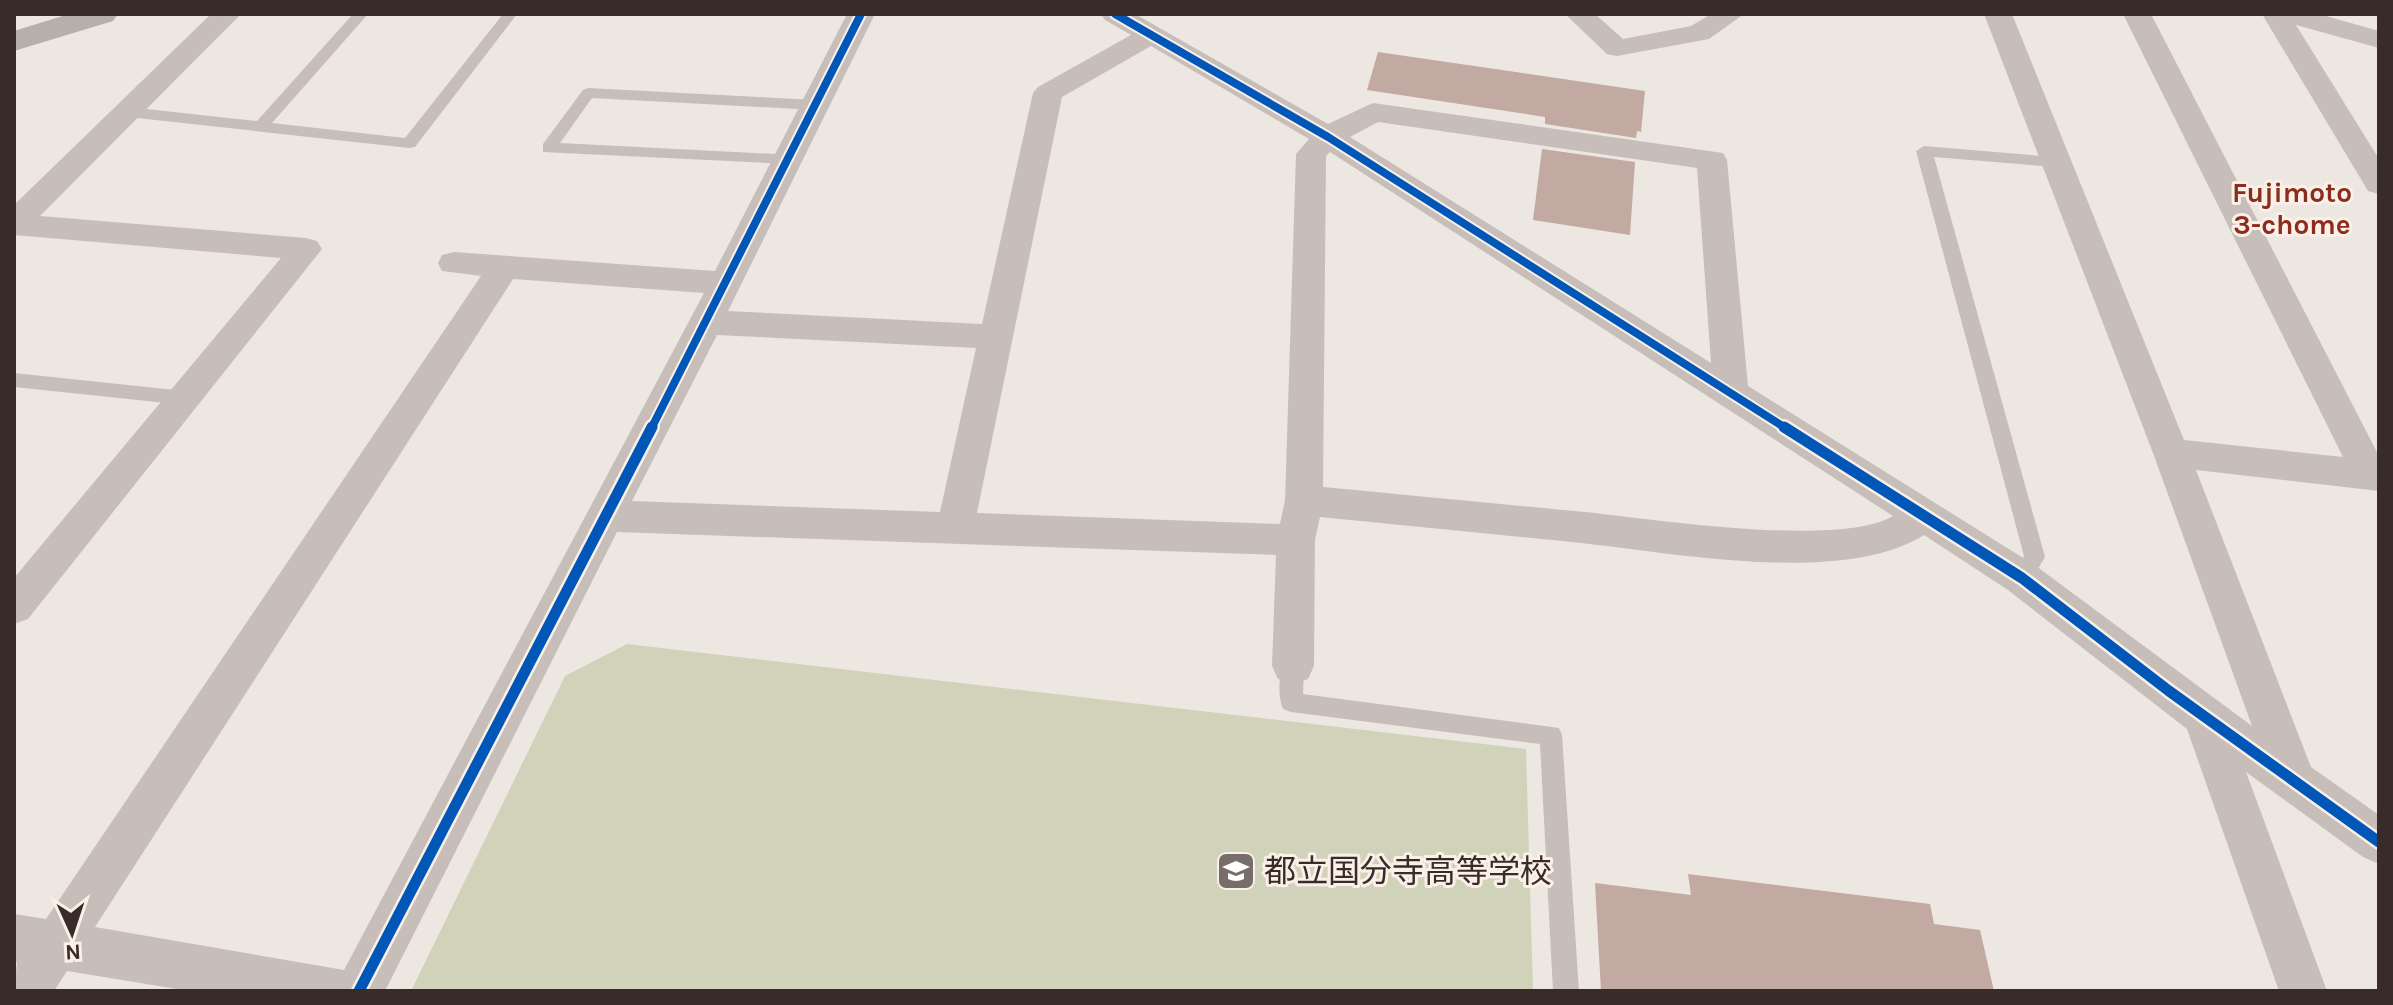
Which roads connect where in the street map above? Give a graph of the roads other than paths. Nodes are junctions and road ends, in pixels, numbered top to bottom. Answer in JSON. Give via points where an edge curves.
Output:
{"nodes":[{"id":1,"x":102,"y":14,"type":"edge"},
{"id":2,"x":227,"y":14,"type":"edge"},
{"id":3,"x":361,"y":14,"type":"edge"},
{"id":4,"x":510,"y":14,"type":"edge"},
{"id":5,"x":861,"y":14,"type":"edge"},
{"id":6,"x":1115,"y":14,"type":"edge"},
{"id":7,"x":1579,"y":14,"type":"edge"},
{"id":8,"x":1730,"y":14,"type":"edge"},
{"id":9,"x":1998,"y":14,"type":"edge"},
{"id":10,"x":2137,"y":14,"type":"edge"},
{"id":11,"x":2276,"y":14,"type":"edge"},
{"id":12,"x":2289,"y":14,"type":"edge"},
{"id":13,"x":1149,"y":36,"type":"junction"},
{"id":14,"x":2379,"y":40,"type":"edge"},
{"id":15,"x":14,"y":41,"type":"edge"},
{"id":16,"x":816,"y":105,"type":"junction"},
{"id":17,"x":128,"y":112,"type":"junction"},
{"id":18,"x":261,"y":126,"type":"junction"},
{"id":19,"x":1328,"y":137,"type":"junction"},
{"id":20,"x":789,"y":159,"type":"junction"},
{"id":21,"x":2054,"y":162,"type":"junction"},
{"id":22,"x":2379,"y":184,"type":"edge"},
{"id":23,"x":14,"y":224,"type":"edge"},
{"id":24,"x":454,"y":263,"type":"dead end"},
{"id":25,"x":504,"y":267,"type":"junction"},
{"id":26,"x":725,"y":283,"type":"junction"},
{"id":27,"x":706,"y":322,"type":"junction"},
{"id":28,"x":995,"y":337,"type":"junction"},
{"id":29,"x":14,"y":380,"type":"edge"},
{"id":30,"x":1731,"y":395,"type":"junction"},
{"id":31,"x":185,"y":398,"type":"junction"},
{"id":32,"x":2171,"y":453,"type":"junction"},
{"id":33,"x":2374,"y":476,"type":"edge"},
{"id":34,"x":1304,"y":500,"type":"junction"},
{"id":35,"x":606,"y":516,"type":"junction"},
{"id":36,"x":1924,"y":516,"type":"junction"},
{"id":37,"x":955,"y":529,"type":"junction"},
{"id":38,"x":1296,"y":540,"type":"junction"},
{"id":39,"x":2022,"y":578,"type":"junction"},
{"id":40,"x":14,"y":607,"type":"edge"},
{"id":41,"x":1293,"y":666,"type":"joint"},
{"id":42,"x":2204,"y":715,"type":"junction"},
{"id":43,"x":2293,"y":778,"type":"junction"},
{"id":44,"x":2379,"y":842,"type":"edge"},
{"id":45,"x":35,"y":942,"type":"edge"},
{"id":46,"x":26,"y":991,"type":"edge"},
{"id":47,"x":335,"y":991,"type":"edge"},
{"id":48,"x":359,"y":991,"type":"edge"},
{"id":49,"x":1566,"y":991,"type":"edge"},
{"id":50,"x":2303,"y":991,"type":"edge"}],
"edges":[{"from":1,"to":15,"type":"street"},
{"from":2,"to":17,"type":"street"},
{"from":3,"to":18,"type":"lane"},
{"from":4,"to":18,"type":"lane","via":[[409,143]]},
{"from":5,"to":16,"type":"street"},
{"from":6,"to":13,"type":"street"},
{"from":7,"to":8,"type":"street","via":[[1617,48],[1699,33]]},
{"from":9,"to":21,"type":"street"},
{"from":10,"to":33,"type":"street"},
{"from":11,"to":22,"type":"street"},
{"from":12,"to":14,"type":"street"},
{"from":13,"to":19,"type":"street"},
{"from":13,"to":28,"type":"street","via":[[1048,93]]},
{"from":16,"to":20,"type":"street"},
{"from":16,"to":20,"type":"lane","via":[[588,93],[549,148]]},
{"from":17,"to":18,"type":"lane"},
{"from":17,"to":23,"type":"street"},
{"from":19,"to":30,"type":"street"},
{"from":19,"to":30,"type":"street","via":[[1373,112],[1712,160]]},
{"from":19,"to":34,"type":"street","via":[[1311,154]]},
{"from":20,"to":26,"type":"street"},
{"from":21,"to":32,"type":"street"},
{"from":21,"to":39,"type":"lane","via":[[1924,151],[2035,557]]},
{"from":23,"to":31,"type":"street","via":[[306,249]]},
{"from":24,"to":25,"type":"street"},
{"from":25,"to":26,"type":"street"},
{"from":25,"to":45,"type":"street"},
{"from":26,"to":27,"type":"street"},
{"from":27,"to":28,"type":"street"},
{"from":27,"to":35,"type":"street"},
{"from":28,"to":37,"type":"street"},
{"from":29,"to":31,"type":"lane"},
{"from":30,"to":36,"type":"street"},
{"from":31,"to":40,"type":"street"},
{"from":32,"to":33,"type":"street"},
{"from":32,"to":43,"type":"street"},
{"from":34,"to":36,"type":"street","via":[[1748,544],[1827,546],[1890,537]]},
{"from":34,"to":38,"type":"street"},
{"from":35,"to":37,"type":"street"},
{"from":35,"to":48,"type":"street"},
{"from":36,"to":39,"type":"street"},
{"from":37,"to":38,"type":"street"},
{"from":38,"to":41,"type":"street"},
{"from":39,"to":42,"type":"street"},
{"from":41,"to":49,"type":"lane","via":[[1291,702],[1551,735]]},
{"from":42,"to":43,"type":"street"},
{"from":42,"to":50,"type":"street"},
{"from":43,"to":44,"type":"street"},
{"from":45,"to":46,"type":"street"},
{"from":45,"to":47,"type":"street"}]}
